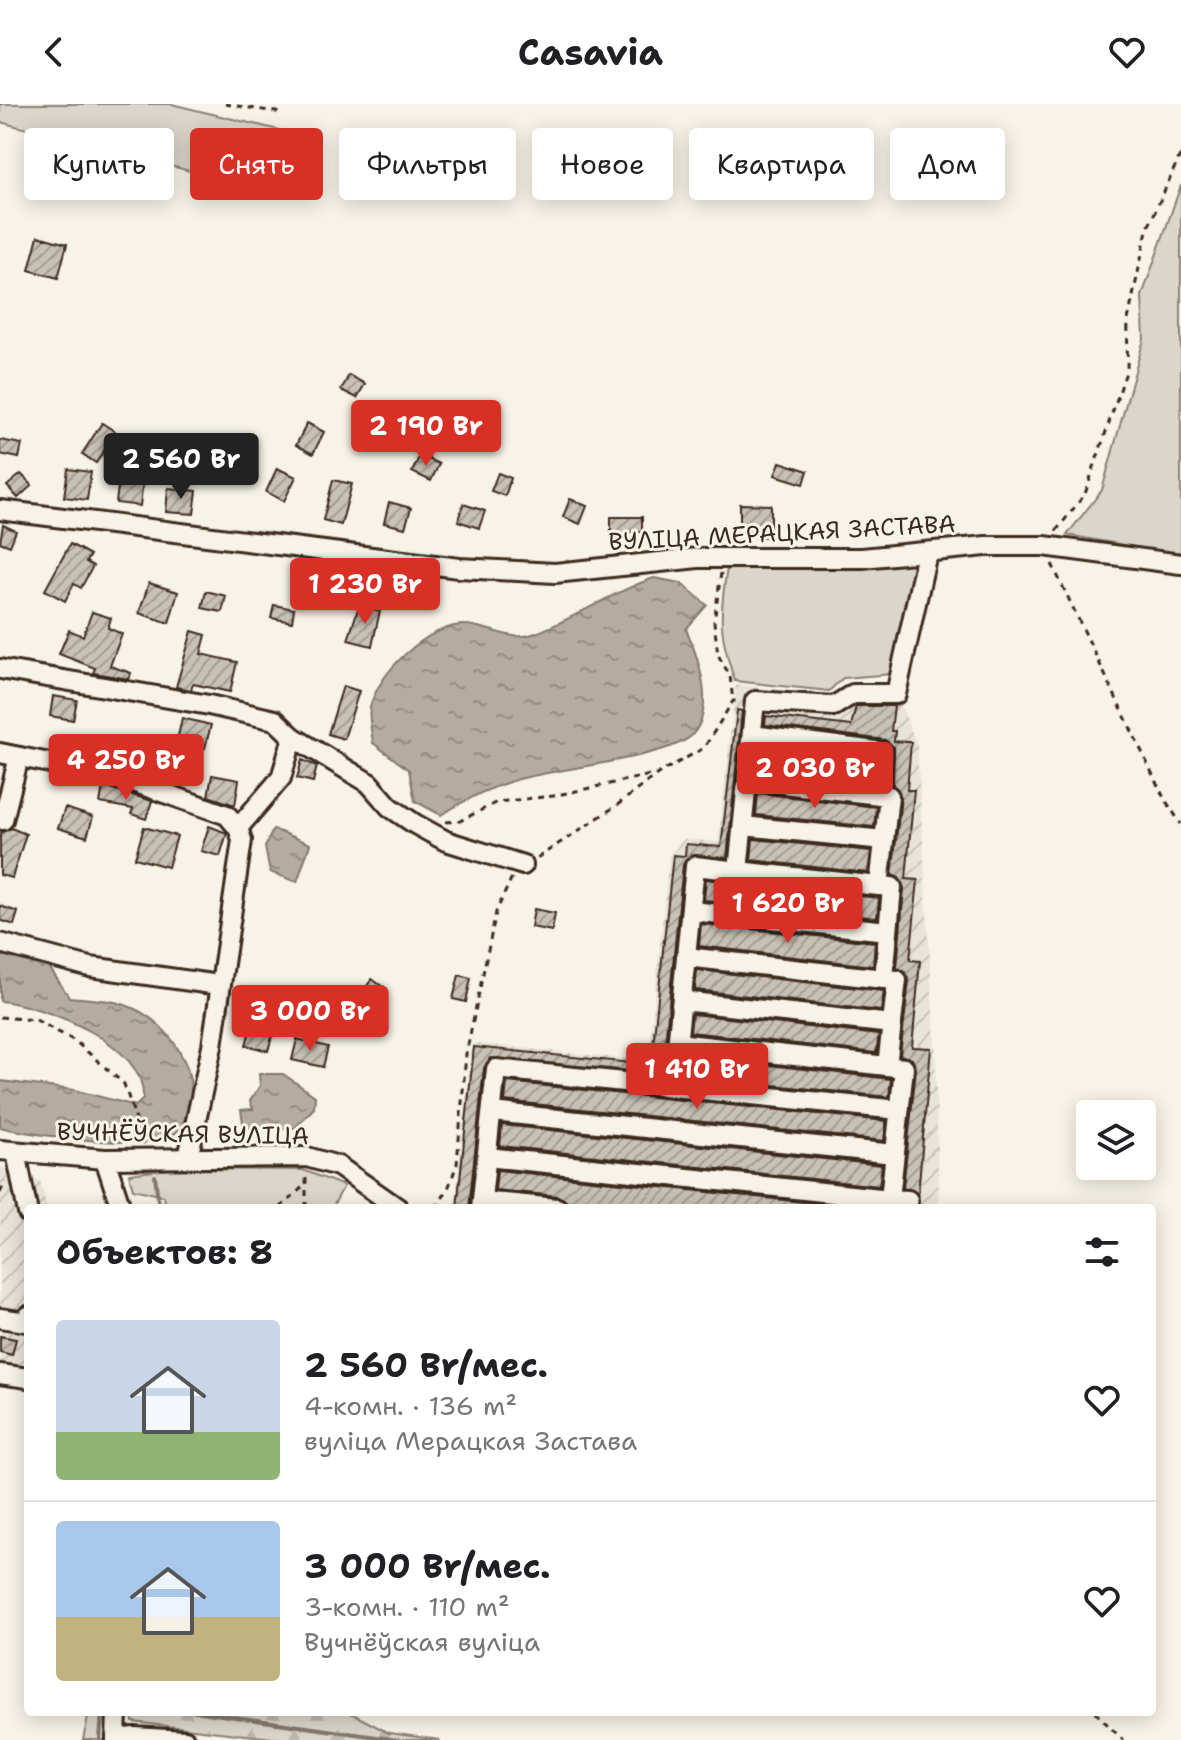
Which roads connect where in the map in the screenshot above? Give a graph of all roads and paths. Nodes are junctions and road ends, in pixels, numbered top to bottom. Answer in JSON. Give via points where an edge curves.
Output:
{"nodes":[{"id":1,"x":225,"y":104,"type":"edge"},
{"id":2,"x":282,"y":113,"type":"dead end"},
{"id":3,"x":1181,"y":153,"type":"edge"},
{"id":4,"x":0,"y":510,"type":"edge"},
{"id":5,"x":1044,"y":546,"type":"junction"},
{"id":6,"x":927,"y":553,"type":"junction"},
{"id":7,"x":724,"y":557,"type":"junction"},
{"id":8,"x":1181,"y":564,"type":"edge"},
{"id":9,"x":0,"y":669,"type":"edge"},
{"id":10,"x":733,"y":701,"type":"junction"},
{"id":11,"x":755,"y":701,"type":"junction"},
{"id":12,"x":752,"y":735,"type":"junction"},
{"id":13,"x":293,"y":737,"type":"junction"},
{"id":14,"x":0,"y":753,"type":"edge"},
{"id":15,"x":19,"y":757,"type":"junction"},
{"id":16,"x":659,"y":773,"type":"junction"},
{"id":17,"x":747,"y":780,"type":"junction"},
{"id":18,"x":880,"y":795,"type":"junction"},
{"id":19,"x":3,"y":820,"type":"dead end"},
{"id":20,"x":445,"y":822,"type":"dead end"},
{"id":21,"x":1181,"y":824,"type":"edge"},
{"id":22,"x":743,"y":826,"type":"junction"},
{"id":23,"x":238,"y":828,"type":"junction"},
{"id":24,"x":884,"y":840,"type":"junction"},
{"id":25,"x":523,"y":865,"type":"junction"},
{"id":26,"x":738,"y":871,"type":"junction"},
{"id":27,"x":879,"y":886,"type":"junction"},
{"id":28,"x":691,"y":911,"type":"junction"},
{"id":29,"x":888,"y":931,"type":"junction"},
{"id":30,"x":0,"y":943,"type":"edge"},
{"id":31,"x":686,"y":957,"type":"junction"},
{"id":32,"x":884,"y":979,"type":"junction"},
{"id":33,"x":219,"y":985,"type":"junction"},
{"id":34,"x":682,"y":1001,"type":"junction"},
{"id":35,"x":0,"y":1017,"type":"edge"},
{"id":36,"x":892,"y":1024,"type":"junction"},
{"id":37,"x":677,"y":1043,"type":"junction"},
{"id":38,"x":887,"y":1066,"type":"junction"},
{"id":39,"x":673,"y":1087,"type":"junction"},
{"id":40,"x":899,"y":1110,"type":"junction"},
{"id":41,"x":492,"y":1112,"type":"junction"},
{"id":42,"x":8,"y":1151,"type":"edge"},
{"id":43,"x":894,"y":1154,"type":"junction"},
{"id":44,"x":307,"y":1157,"type":"junction"},
{"id":45,"x":487,"y":1157,"type":"junction"},
{"id":46,"x":188,"y":1158,"type":"junction"},
{"id":47,"x":105,"y":1159,"type":"junction"},
{"id":48,"x":149,"y":1159,"type":"junction"},
{"id":49,"x":306,"y":1184,"type":"junction"},
{"id":50,"x":890,"y":1199,"type":"junction"},
{"id":51,"x":25,"y":1204,"type":"edge"},
{"id":52,"x":120,"y":1204,"type":"edge"},
{"id":53,"x":284,"y":1204,"type":"edge"},
{"id":54,"x":306,"y":1204,"type":"edge"},
{"id":55,"x":392,"y":1204,"type":"edge"},
{"id":56,"x":439,"y":1204,"type":"edge"},
{"id":57,"x":481,"y":1204,"type":"edge"},
{"id":58,"x":908,"y":1204,"type":"edge"},
{"id":59,"x":0,"y":1318,"type":"edge"},
{"id":60,"x":24,"y":1322,"type":"edge"},
{"id":61,"x":0,"y":1374,"type":"edge"},
{"id":62,"x":24,"y":1377,"type":"edge"},
{"id":63,"x":117,"y":1716,"type":"edge"},
{"id":64,"x":1099,"y":1716,"type":"edge"},
{"id":65,"x":116,"y":1740,"type":"edge"},
{"id":66,"x":185,"y":1740,"type":"edge"},
{"id":67,"x":1123,"y":1740,"type":"edge"}],
"edges":[{"from":1,"to":2,"type":"path"},
{"from":3,"to":5,"type":"path","via":[[1147,230],[1128,320],[1127,369],[1085,494]]},
{"from":4,"to":7,"type":"street","name":"ВУЛІЦА МЕРАЦКАЯ ЗАСТАВА","via":[[522,573]]},
{"from":5,"to":6,"type":"street","name":"ВУЛІЦА МЕРАЦКАЯ ЗАСТАВА"},
{"from":5,"to":8,"type":"street","name":"ВУЛІЦА МЕРАЦКАЯ ЗАСТАВА"},
{"from":5,"to":21,"type":"path"},
{"from":6,"to":7,"type":"street","name":"ВУЛІЦА МЕРАЦКАЯ ЗАСТАВА"},
{"from":6,"to":11,"type":"street","via":[[896,694],[853,694],[834,706]]},
{"from":7,"to":10,"type":"path","via":[[714,622]]},
{"from":9,"to":13,"type":"street","via":[[275,720]]},
{"from":10,"to":11,"type":"path"},
{"from":10,"to":16,"type":"path","via":[[704,748]]},
{"from":11,"to":12,"type":"street"},
{"from":12,"to":17,"type":"street"},
{"from":12,"to":18,"type":"street","via":[[883,752]]},
{"from":13,"to":23,"type":"street","via":[[281,778]]},
{"from":13,"to":25,"type":"street","via":[[369,783],[415,824],[446,841]]},
{"from":14,"to":15,"type":"street"},
{"from":15,"to":19,"type":"street"},
{"from":15,"to":23,"type":"street","via":[[159,789],[227,815]]},
{"from":16,"to":20,"type":"path","via":[[497,802],[460,821]]},
{"from":16,"to":25,"type":"path","via":[[551,851]]},
{"from":17,"to":18,"type":"street"},
{"from":17,"to":22,"type":"street"},
{"from":18,"to":24,"type":"street","via":[[889,796]]},
{"from":22,"to":24,"type":"street"},
{"from":22,"to":26,"type":"street"},
{"from":23,"to":33,"type":"street","via":[[242,840]]},
{"from":24,"to":27,"type":"street"},
{"from":25,"to":56,"type":"path","via":[[507,882],[496,912],[466,1054],[457,1164]]},
{"from":26,"to":27,"type":"street"},
{"from":26,"to":28,"type":"street","via":[[695,866]]},
{"from":27,"to":29,"type":"street","via":[[892,887]]},
{"from":28,"to":29,"type":"street"},
{"from":28,"to":31,"type":"street"},
{"from":29,"to":32,"type":"street"},
{"from":30,"to":33,"type":"street","via":[[90,967]]},
{"from":31,"to":32,"type":"street"},
{"from":31,"to":34,"type":"street"},
{"from":32,"to":36,"type":"street","via":[[897,980]]},
{"from":33,"to":46,"type":"street"},
{"from":34,"to":36,"type":"street"},
{"from":34,"to":37,"type":"street"},
{"from":35,"to":48,"type":"path","via":[[36,1020],[75,1041],[124,1084]]},
{"from":36,"to":38,"type":"street"},
{"from":37,"to":38,"type":"street"},
{"from":37,"to":39,"type":"street"},
{"from":38,"to":40,"type":"street","via":[[904,1068]]},
{"from":39,"to":40,"type":"street"},
{"from":39,"to":41,"type":"street","via":[[496,1069]]},
{"from":40,"to":43,"type":"street"},
{"from":41,"to":43,"type":"street"},
{"from":41,"to":45,"type":"street"},
{"from":42,"to":47,"type":"street","name":"ВУЧНЁЎСКАЯ ВУЛІЦА"},
{"from":42,"to":51,"type":"street"},
{"from":43,"to":50,"type":"street"},
{"from":44,"to":46,"type":"street","name":"ВУЧНЁЎСКАЯ ВУЛІЦА"},
{"from":44,"to":49,"type":"path"},
{"from":44,"to":55,"type":"street","name":"ВУЧНЁЎСКАЯ ВУЛІЦА","via":[[338,1166]]},
{"from":45,"to":50,"type":"street"},
{"from":45,"to":57,"type":"street"},
{"from":46,"to":48,"type":"street","name":"ВУЧНЁЎСКАЯ ВУЛІЦА"},
{"from":47,"to":48,"type":"street","name":"ВУЧНЁЎСКАЯ ВУЛІЦА"},
{"from":47,"to":52,"type":"street"},
{"from":49,"to":53,"type":"path"},
{"from":49,"to":54,"type":"path"},
{"from":50,"to":58,"type":"street"},
{"from":59,"to":60,"type":"street"},
{"from":61,"to":62,"type":"street"},
{"from":63,"to":65,"type":"street"},
{"from":64,"to":67,"type":"path"},
{"from":65,"to":66,"type":"street"}]}
